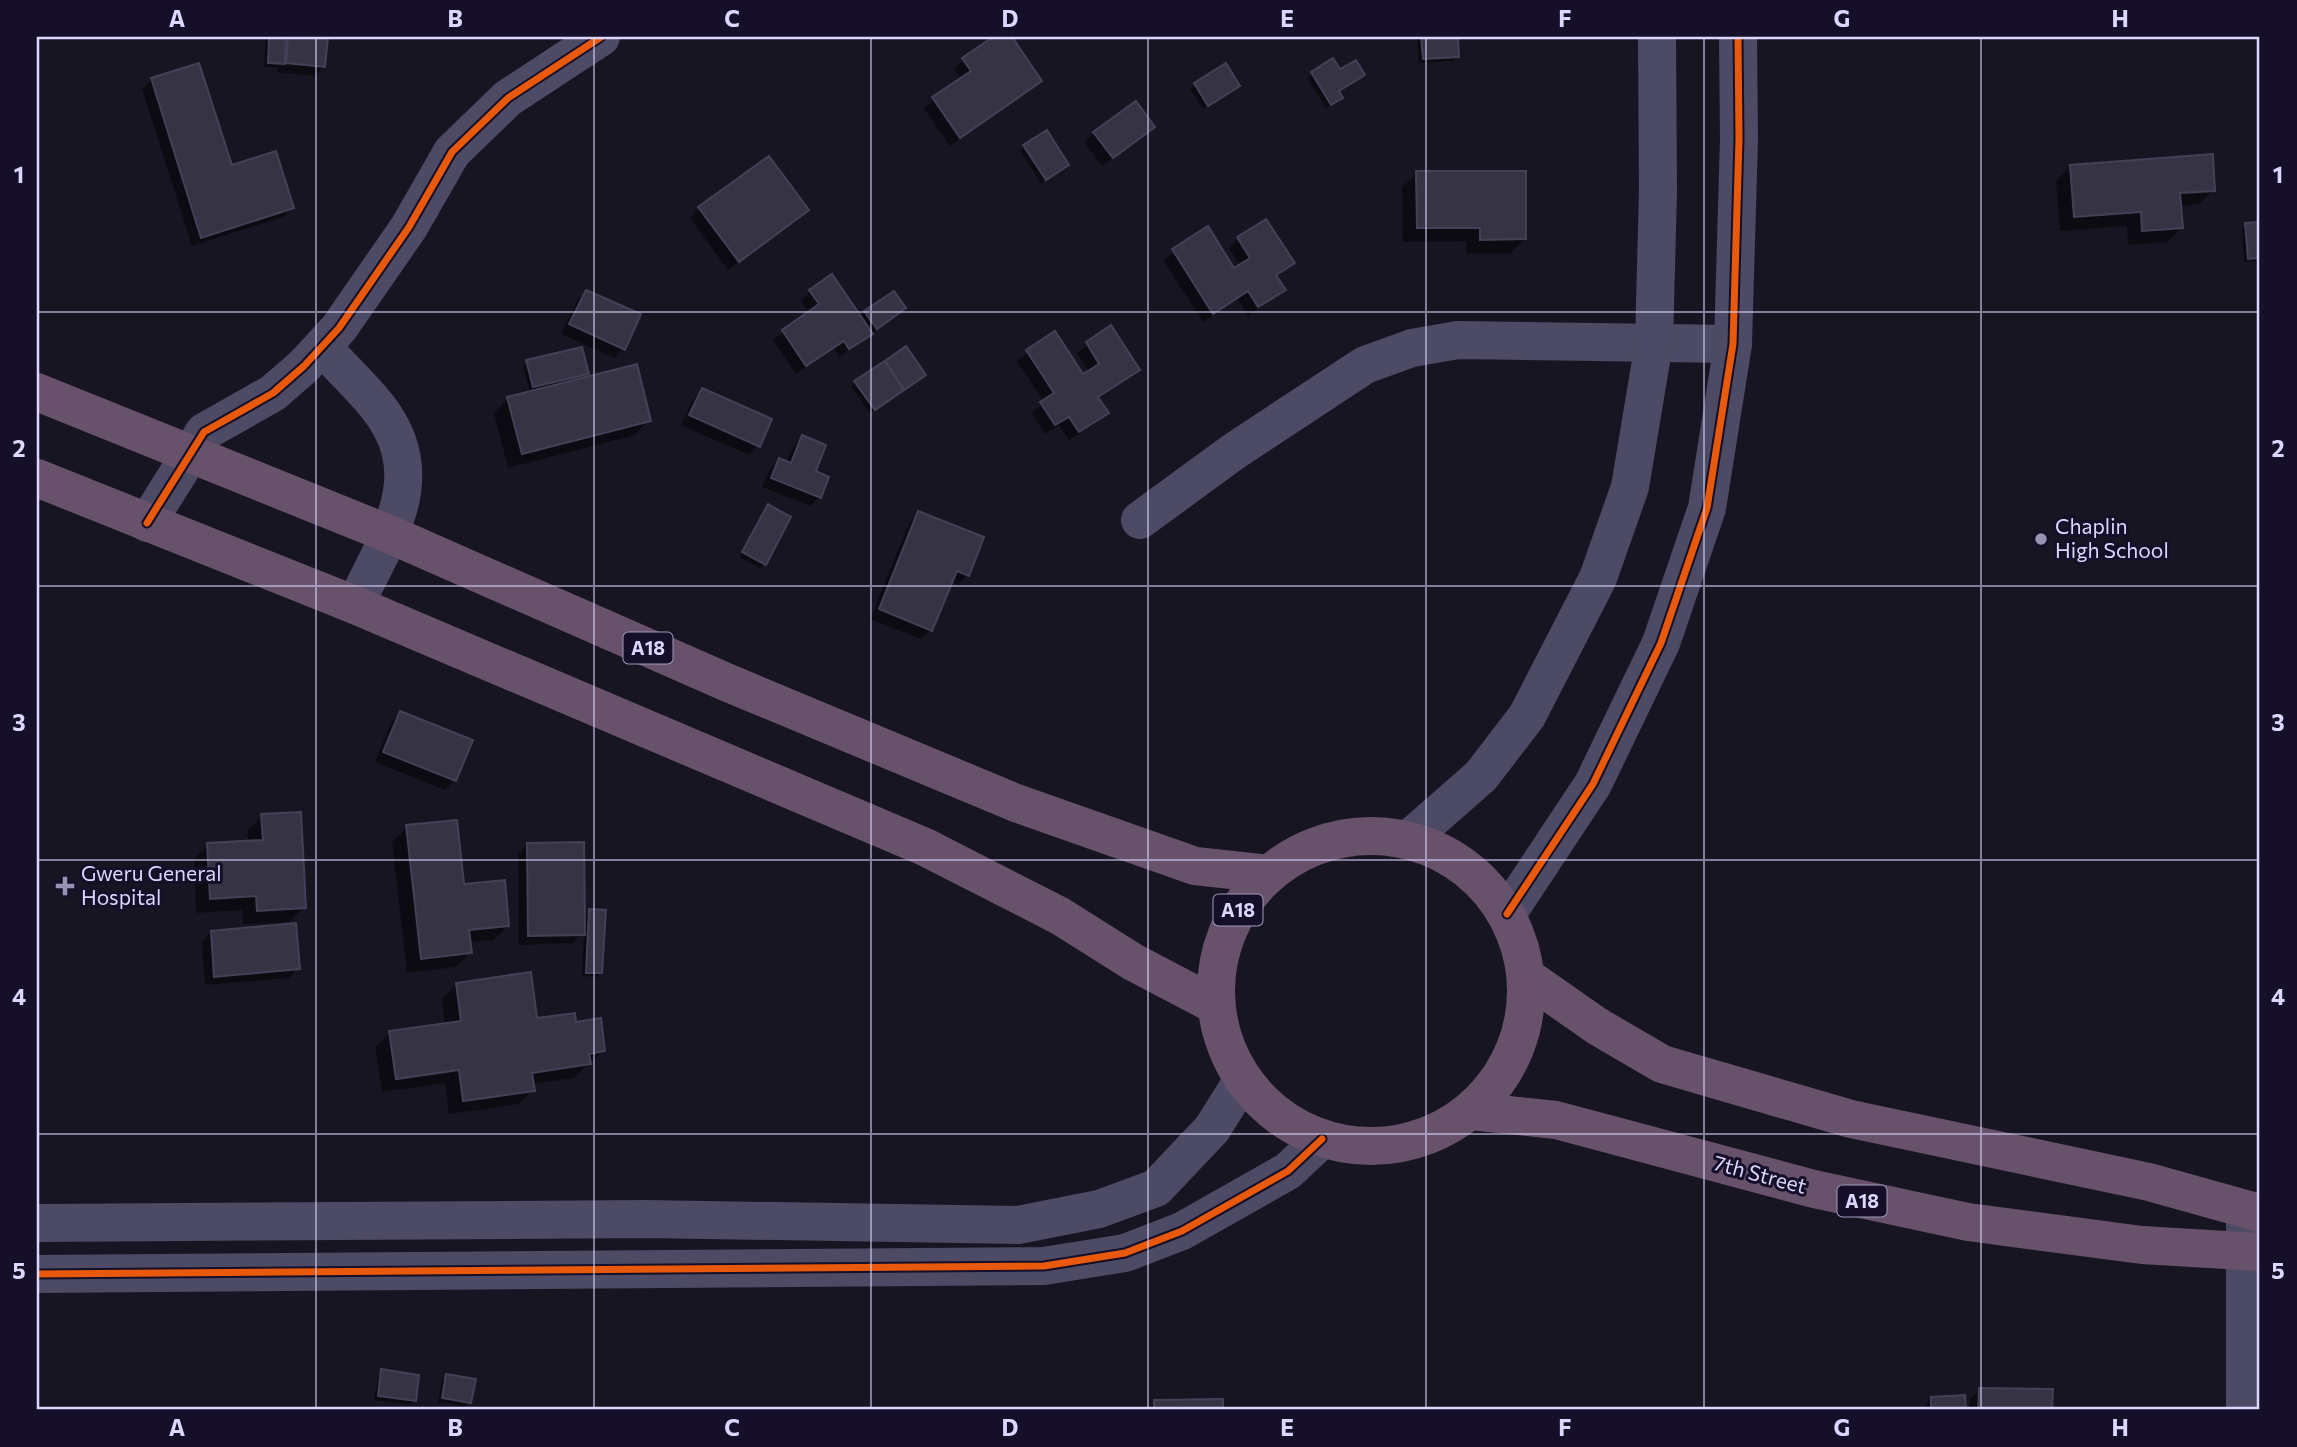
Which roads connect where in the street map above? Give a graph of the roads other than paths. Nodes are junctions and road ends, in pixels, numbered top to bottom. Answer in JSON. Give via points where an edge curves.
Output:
{"nodes":[{"id":1,"x":601,"y":37,"type":"edge"},
{"id":2,"x":1657,"y":37,"type":"edge"},
{"id":3,"x":1738,"y":37,"type":"edge"},
{"id":4,"x":1654,"y":343,"type":"junction"},
{"id":5,"x":1732,"y":344,"type":"junction"},
{"id":6,"x":322,"y":347,"type":"junction"},
{"id":7,"x":37,"y":392,"type":"edge"},
{"id":8,"x":191,"y":456,"type":"junction"},
{"id":9,"x":37,"y":478,"type":"edge"},
{"id":10,"x":1140,"y":520,"type":"dead end"},
{"id":11,"x":147,"y":523,"type":"junction"},
{"id":12,"x":389,"y":534,"type":"junction"},
{"id":13,"x":355,"y":606,"type":"junction"},
{"id":14,"x":1408,"y":840,"type":"junction"},
{"id":15,"x":1269,"y":874,"type":"junction"},
{"id":16,"x":1507,"y":914,"type":"junction"},
{"id":17,"x":1527,"y":977,"type":"junction"},
{"id":18,"x":1215,"y":1006,"type":"junction"},
{"id":19,"x":1242,"y":1081,"type":"junction"},
{"id":20,"x":1471,"y":1111,"type":"junction"},
{"id":21,"x":1322,"y":1139,"type":"junction"},
{"id":22,"x":1156,"y":1188,"type":"junction"},
{"id":23,"x":2253,"y":1210,"type":"edge"},
{"id":24,"x":646,"y":1219,"type":"junction"},
{"id":25,"x":37,"y":1223,"type":"edge"},
{"id":26,"x":1182,"y":1231,"type":"junction"},
{"id":27,"x":2252,"y":1252,"type":"edge"},
{"id":28,"x":646,"y":1267,"type":"junction"},
{"id":29,"x":37,"y":1274,"type":"edge"},
{"id":30,"x":2245,"y":1410,"type":"edge"}],
"edges":[{"from":1,"to":6,"type":"street","via":[[508,98],[452,152],[409,227]]},
{"from":2,"to":4,"type":"street"},
{"from":3,"to":5,"type":"street"},
{"from":4,"to":5,"type":"street"},
{"from":4,"to":10,"type":"street","via":[[1458,340],[1412,348],[1365,365]]},
{"from":4,"to":14,"type":"street","via":[[1630,487],[1598,578],[1527,716],[1481,776]]},
{"from":5,"to":16,"type":"street","via":[[1707,508],[1661,643],[1593,784]]},
{"from":6,"to":8,"type":"street","via":[[273,393],[205,432]]},
{"from":6,"to":12,"type":"street","via":[[378,408],[397,439],[405,463],[405,486]]},
{"from":7,"to":8,"type":"highway","number":"A18"},
{"from":8,"to":11,"type":"street"},
{"from":8,"to":12,"type":"highway","number":"A18"},
{"from":9,"to":11,"type":"highway"},
{"from":11,"to":13,"type":"highway"},
{"from":12,"to":13,"type":"street"},
{"from":12,"to":15,"type":"highway","number":"A18","via":[[1016,803],[1195,866]]},
{"from":13,"to":18,"type":"highway","via":[[925,847],[1060,916]]},
{"from":14,"to":15,"type":"highway","number":"A18","via":[[1359,836],[1311,848]]},
{"from":14,"to":16,"type":"highway","number":"A18","via":[[1448,855],[1473,874]]},
{"from":15,"to":18,"type":"highway","number":"A18","via":[[1237,911],[1219,956]]},
{"from":16,"to":17,"type":"highway","number":"A18"},
{"from":17,"to":20,"type":"highway","number":"A18","via":[[1524,1027],[1504,1073]]},
{"from":17,"to":23,"type":"highway","via":[[1662,1064],[1852,1119],[2149,1182]]},
{"from":18,"to":19,"type":"highway","number":"A18"},
{"from":19,"to":21,"type":"highway","number":"A18","via":[[1278,1116]]},
{"from":19,"to":22,"type":"street","via":[[1212,1129]]},
{"from":20,"to":21,"type":"highway","number":"A18","via":[[1426,1137],[1373,1147]]},
{"from":20,"to":27,"type":"highway","name":"7th Street","number":"A18","via":[[1556,1119],[1814,1189],[1968,1222],[2141,1245]]},
{"from":21,"to":26,"type":"street","via":[[1288,1171]]},
{"from":22,"to":24,"type":"street","via":[[1099,1209],[1018,1225]]},
{"from":22,"to":26,"type":"street"},
{"from":23,"to":27,"type":"street"},
{"from":24,"to":25,"type":"street"},
{"from":24,"to":28,"type":"street"},
{"from":26,"to":28,"type":"street","via":[[1125,1253],[1044,1266]]},
{"from":27,"to":30,"type":"street"},
{"from":28,"to":29,"type":"street"}]}
